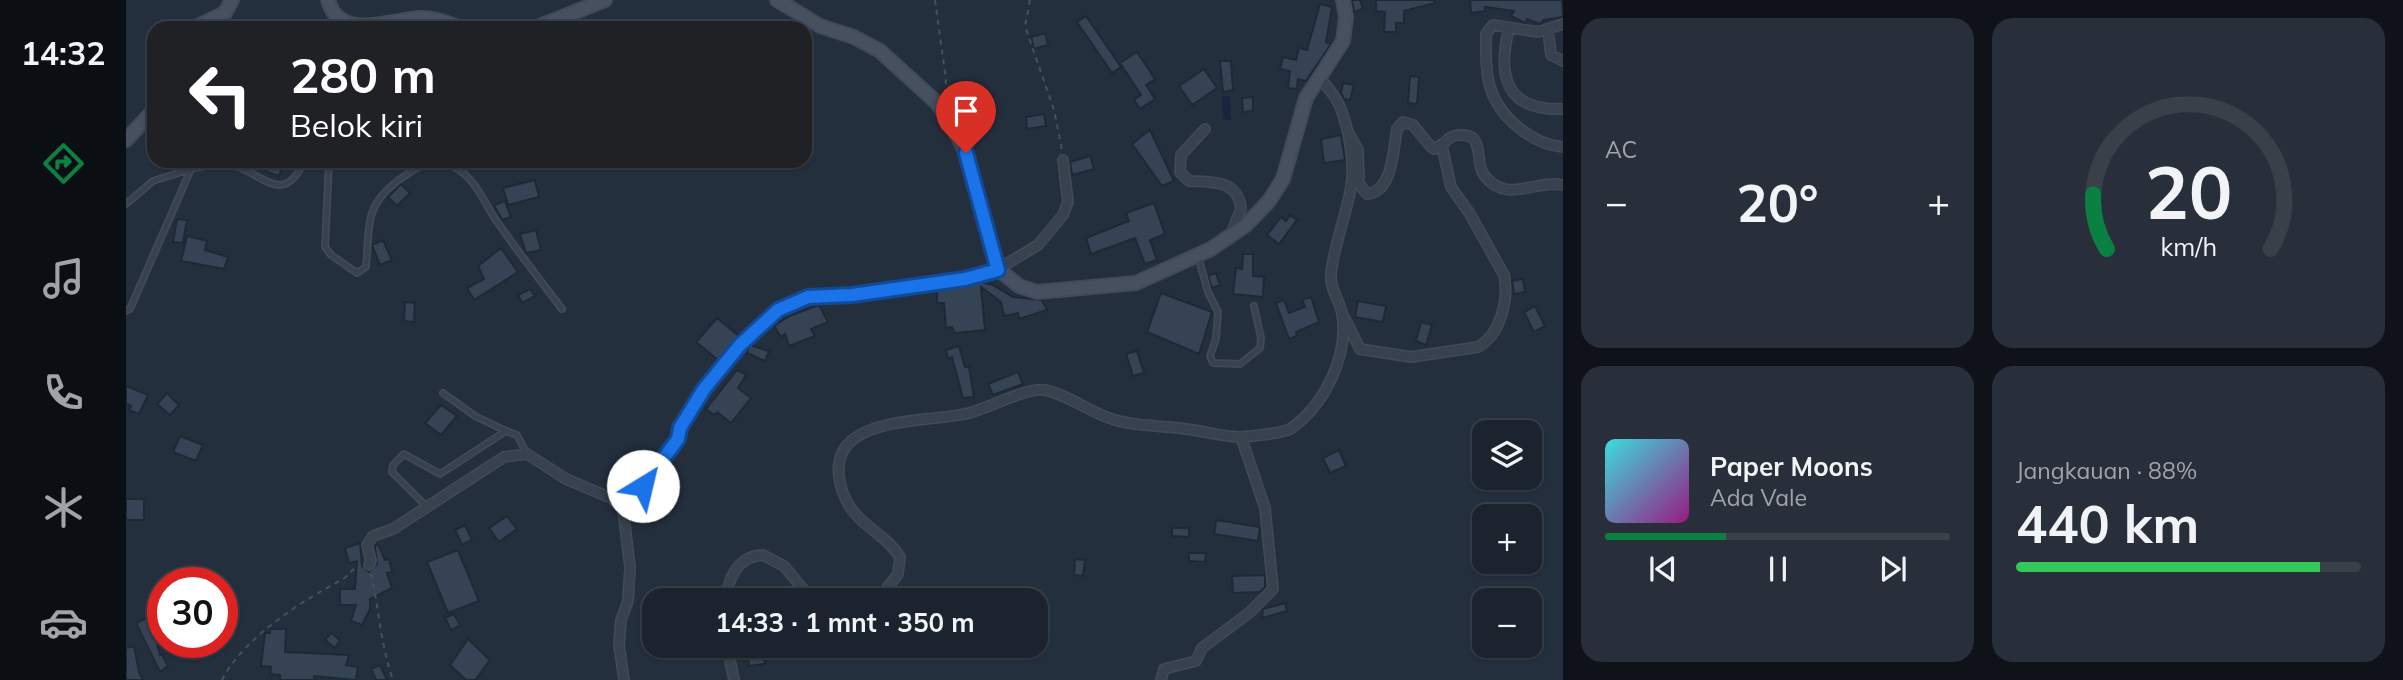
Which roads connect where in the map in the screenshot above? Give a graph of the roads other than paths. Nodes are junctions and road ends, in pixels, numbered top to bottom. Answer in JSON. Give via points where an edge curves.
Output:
{"nodes":[{"id":1,"x":232,"y":0,"type":"edge"},
{"id":2,"x":328,"y":0,"type":"edge"},
{"id":3,"x":605,"y":0,"type":"edge"},
{"id":4,"x":777,"y":0,"type":"edge"},
{"id":5,"x":1343,"y":0,"type":"edge"},
{"id":6,"x":208,"y":21,"type":"edge"},
{"id":7,"x":345,"y":21,"type":"edge"},
{"id":8,"x":397,"y":21,"type":"edge"},
{"id":9,"x":443,"y":21,"type":"edge"},
{"id":10,"x":552,"y":21,"type":"edge"},
{"id":11,"x":811,"y":21,"type":"edge"},
{"id":12,"x":812,"y":21,"type":"edge"},
{"id":13,"x":1563,"y":24,"type":"edge"},
{"id":14,"x":1509,"y":28,"type":"junction"},
{"id":15,"x":1548,"y":30,"type":"junction"},
{"id":16,"x":1563,"y":61,"type":"edge"},
{"id":17,"x":1320,"y":78,"type":"junction"},
{"id":18,"x":1563,"y":109,"type":"edge"},
{"id":19,"x":147,"y":117,"type":"edge"},
{"id":20,"x":1205,"y":129,"type":"dead end"},
{"id":21,"x":1348,"y":132,"type":"junction"},
{"id":22,"x":126,"y":139,"type":"edge"},
{"id":23,"x":1444,"y":143,"type":"junction"},
{"id":24,"x":1563,"y":147,"type":"edge"},
{"id":25,"x":1063,"y":160,"type":"road end"},
{"id":26,"x":198,"y":168,"type":"edge"},
{"id":27,"x":238,"y":168,"type":"edge"},
{"id":28,"x":300,"y":168,"type":"edge"},
{"id":29,"x":329,"y":168,"type":"edge"},
{"id":30,"x":418,"y":168,"type":"edge"},
{"id":31,"x":456,"y":168,"type":"edge"},
{"id":32,"x":191,"y":169,"type":"junction"},
{"id":33,"x":1563,"y":186,"type":"edge"},
{"id":34,"x":126,"y":204,"type":"edge"},
{"id":35,"x":1227,"y":239,"type":"junction"},
{"id":36,"x":1198,"y":255,"type":"junction"},
{"id":37,"x":998,"y":270,"type":"junction"},
{"id":38,"x":1254,"y":306,"type":"dead end"},
{"id":39,"x":562,"y":309,"type":"dead end"},
{"id":40,"x":126,"y":311,"type":"edge"},
{"id":41,"x":1342,"y":314,"type":"junction"},
{"id":42,"x":443,"y":393,"type":"dead end"},
{"id":43,"x":506,"y":431,"type":"junction"},
{"id":44,"x":1241,"y":437,"type":"junction"},
{"id":45,"x":527,"y":454,"type":"junction"},
{"id":46,"x":426,"y":506,"type":"junction"},
{"id":47,"x":624,"y":509,"type":"junction"},
{"id":48,"x":369,"y":565,"type":"road end"},
{"id":49,"x":729,"y":588,"type":"edge"},
{"id":50,"x":802,"y":588,"type":"edge"},
{"id":51,"x":887,"y":588,"type":"edge"},
{"id":52,"x":729,"y":658,"type":"edge"},
{"id":53,"x":624,"y":680,"type":"edge"},
{"id":54,"x":734,"y":680,"type":"edge"},
{"id":55,"x":1161,"y":680,"type":"edge"}],
"edges":[{"from":1,"to":6,"type":"street","via":[[225,13]]},
{"from":2,"to":7,"type":"street"},
{"from":3,"to":10,"type":"street"},
{"from":4,"to":11,"type":"street"},
{"from":5,"to":17,"type":"street","via":[[1343,41]]},
{"from":8,"to":9,"type":"street"},
{"from":12,"to":37,"type":"street","via":[[880,51],[936,102],[966,153]]},
{"from":13,"to":15,"type":"street"},
{"from":14,"to":15,"type":"street"},
{"from":14,"to":18,"type":"street","via":[[1503,64],[1508,85],[1530,106]]},
{"from":14,"to":24,"type":"street","via":[[1493,25],[1486,32],[1492,91],[1523,131],[1543,145]]},
{"from":15,"to":16,"type":"street","via":[[1551,55]]},
{"from":17,"to":21,"type":"street","via":[[1335,98]]},
{"from":17,"to":35,"type":"street","via":[[1306,98],[1279,186]]},
{"from":19,"to":22,"type":"street"},
{"from":20,"to":35,"type":"street","via":[[1181,155],[1180,172],[1189,181],[1217,181],[1239,199],[1237,223]]},
{"from":21,"to":23,"type":"street","via":[[1358,150],[1360,188],[1367,194],[1384,185],[1403,122],[1413,125],[1434,149]]},
{"from":21,"to":41,"type":"street","via":[[1352,184],[1331,275],[1333,295]]},
{"from":23,"to":33,"type":"street","via":[[1458,134],[1473,138],[1481,171],[1498,187],[1520,191]]},
{"from":23,"to":41,"type":"street","via":[[1451,187],[1503,275],[1507,293],[1497,325],[1478,346],[1402,356],[1360,349]]},
{"from":25,"to":37,"type":"street","via":[[1068,202],[1063,215],[1038,245]]},
{"from":26,"to":32,"type":"lane"},
{"from":27,"to":28,"type":"lane","via":[[271,186],[295,178]]},
{"from":29,"to":30,"type":"lane","via":[[325,247],[357,273],[366,267],[371,218],[379,195]]},
{"from":31,"to":39,"type":"lane","via":[[474,185]]},
{"from":32,"to":34,"type":"lane","via":[[153,181]]},
{"from":32,"to":40,"type":"lane"},
{"from":35,"to":36,"type":"street"},
{"from":36,"to":37,"type":"street","via":[[1136,283],[1037,292],[1019,286]]},
{"from":36,"to":38,"type":"lane","via":[[1218,312],[1210,356],[1213,363],[1240,364],[1260,348]]},
{"from":37,"to":47,"type":"street","via":[[965,279],[808,297],[778,310],[740,345],[704,389],[678,439]]},
{"from":41,"to":44,"type":"street","via":[[1338,357],[1316,404],[1283,433]]},
{"from":42,"to":43,"type":"lane"},
{"from":43,"to":45,"type":"lane","via":[[517,435]]},
{"from":43,"to":46,"type":"lane","via":[[440,474],[408,454],[399,457],[392,472]]},
{"from":44,"to":51,"type":"street","via":[[1115,420],[1040,390],[965,414],[867,430],[847,449],[840,477],[843,494],[856,516],[900,557],[898,574]]},
{"from":44,"to":55,"type":"street","via":[[1265,508],[1273,589],[1202,648],[1196,661],[1164,669]]},
{"from":45,"to":46,"type":"street","via":[[504,457]]},
{"from":45,"to":47,"type":"street"},
{"from":46,"to":48,"type":"street","via":[[368,540]]},
{"from":47,"to":53,"type":"street","via":[[629,567],[619,645]]},
{"from":49,"to":50,"type":"street","via":[[735,569],[746,559],[763,555],[784,566]]},
{"from":52,"to":54,"type":"street"}]}
